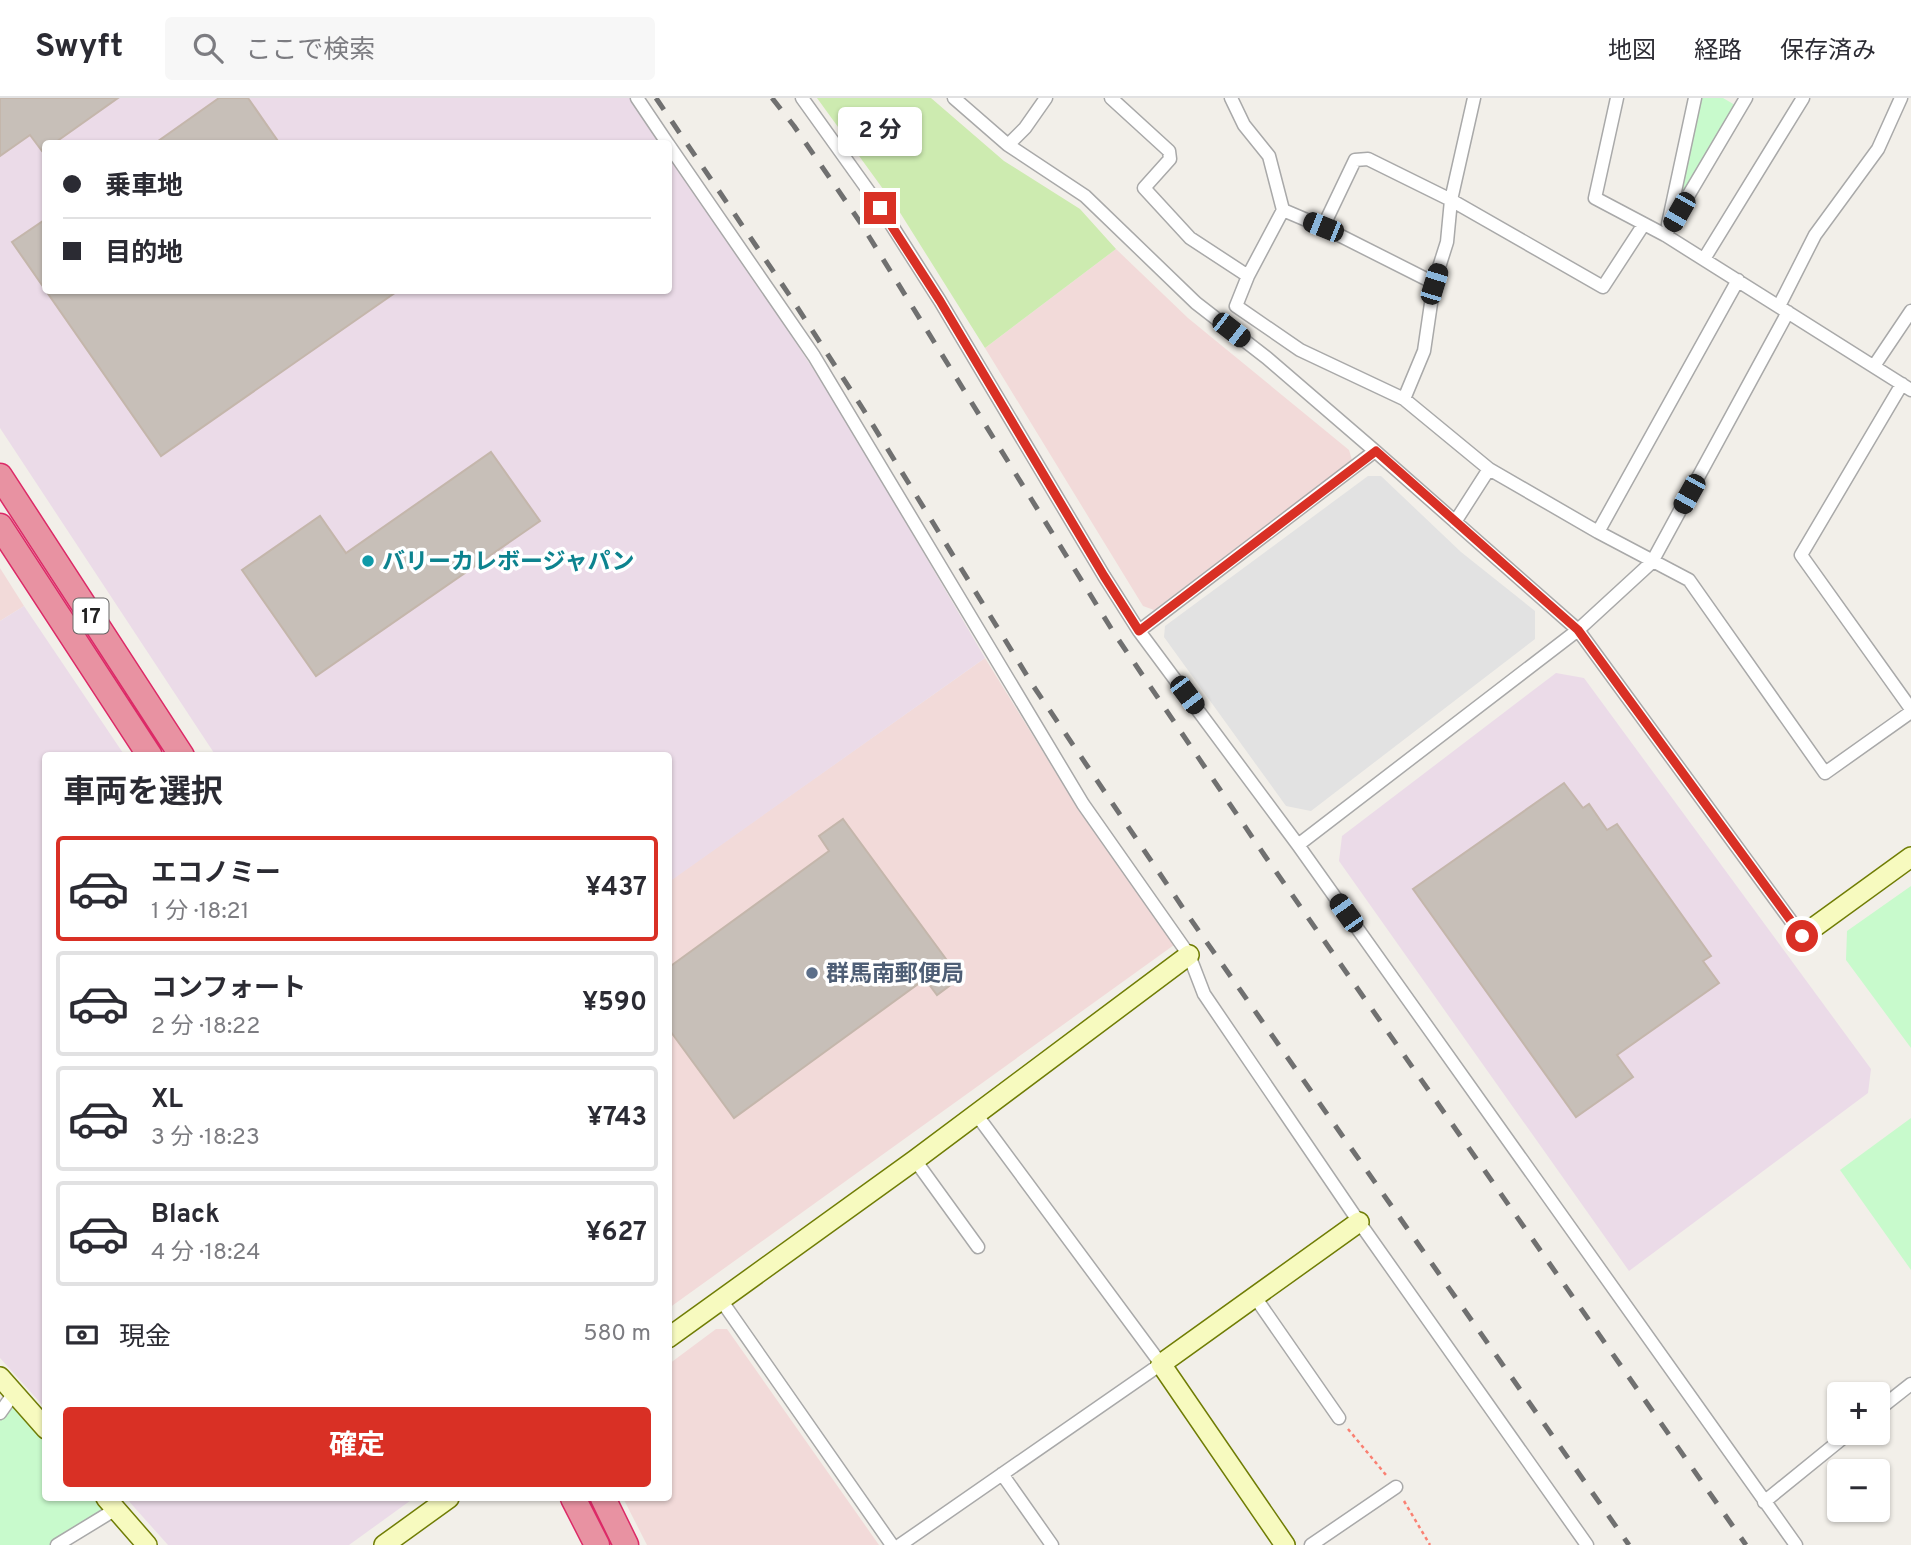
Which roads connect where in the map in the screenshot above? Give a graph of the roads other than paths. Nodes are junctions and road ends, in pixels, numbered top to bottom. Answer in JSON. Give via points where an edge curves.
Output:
{"nodes":[{"id":1,"x":637,"y":98,"type":"edge"},
{"id":2,"x":802,"y":98,"type":"edge"},
{"id":3,"x":954,"y":98,"type":"edge"},
{"id":4,"x":1046,"y":98,"type":"edge"},
{"id":5,"x":1231,"y":98,"type":"edge"},
{"id":6,"x":1474,"y":98,"type":"edge"},
{"id":7,"x":1617,"y":98,"type":"edge"},
{"id":8,"x":1695,"y":98,"type":"edge"},
{"id":9,"x":1746,"y":98,"type":"edge"},
{"id":10,"x":1803,"y":98,"type":"edge"},
{"id":11,"x":1901,"y":98,"type":"edge"},
{"id":12,"x":1120,"y":101,"type":"edge"},
{"id":13,"x":665,"y":140,"type":"edge"},
{"id":14,"x":1009,"y":145,"type":"junction"},
{"id":15,"x":672,"y":150,"type":"edge"},
{"id":16,"x":1451,"y":200,"type":"junction"},
{"id":17,"x":1283,"y":210,"type":"junction"},
{"id":18,"x":1644,"y":224,"type":"junction"},
{"id":19,"x":1323,"y":227,"type":"junction"},
{"id":20,"x":1665,"y":235,"type":"junction"},
{"id":21,"x":1704,"y":259,"type":"junction"},
{"id":22,"x":1248,"y":276,"type":"junction"},
{"id":23,"x":1738,"y":280,"type":"junction"},
{"id":24,"x":1434,"y":284,"type":"junction"},
{"id":25,"x":1784,"y":309,"type":"junction"},
{"id":26,"x":1911,"y":310,"type":"edge"},
{"id":27,"x":1874,"y":366,"type":"junction"},
{"id":28,"x":1907,"y":387,"type":"edge"},
{"id":29,"x":1404,"y":399,"type":"junction"},
{"id":30,"x":1376,"y":451,"type":"junction"},
{"id":31,"x":1489,"y":468,"type":"junction"},
{"id":32,"x":0,"y":476,"type":"edge"},
{"id":33,"x":1455,"y":522,"type":"junction"},
{"id":34,"x":0,"y":526,"type":"edge"},
{"id":35,"x":1598,"y":532,"type":"junction"},
{"id":36,"x":1651,"y":562,"type":"junction"},
{"id":37,"x":1578,"y":630,"type":"junction"},
{"id":38,"x":1139,"y":631,"type":"junction"},
{"id":39,"x":1911,"y":710,"type":"edge"},
{"id":40,"x":147,"y":752,"type":"edge"},
{"id":41,"x":179,"y":752,"type":"edge"},
{"id":42,"x":1298,"y":845,"type":"junction"},
{"id":43,"x":1911,"y":857,"type":"edge"},
{"id":44,"x":1802,"y":936,"type":"joint"},
{"id":45,"x":1189,"y":955,"type":"junction"},
{"id":46,"x":976,"y":1114,"type":"junction"},
{"id":47,"x":915,"y":1160,"type":"junction"},
{"id":48,"x":1359,"y":1222,"type":"junction"},
{"id":49,"x":978,"y":1247,"type":"dead end"},
{"id":50,"x":1255,"y":1297,"type":"junction"},
{"id":51,"x":721,"y":1300,"type":"junction"},
{"id":52,"x":672,"y":1335,"type":"edge"},
{"id":53,"x":1161,"y":1364,"type":"junction"},
{"id":54,"x":0,"y":1377,"type":"edge"},
{"id":55,"x":1911,"y":1384,"type":"edge"},
{"id":56,"x":14,"y":1394,"type":"junction"},
{"id":57,"x":1890,"y":1401,"type":"edge"},
{"id":58,"x":0,"y":1413,"type":"edge"},
{"id":59,"x":1339,"y":1418,"type":"dead end"},
{"id":60,"x":42,"y":1425,"type":"edge"},
{"id":61,"x":1834,"y":1445,"type":"edge"},
{"id":62,"x":1002,"y":1474,"type":"junction"},
{"id":63,"x":1396,"y":1487,"type":"dead end"},
{"id":64,"x":445,"y":1501,"type":"edge"},
{"id":65,"x":575,"y":1501,"type":"edge"},
{"id":66,"x":604,"y":1501,"type":"edge"},
{"id":67,"x":1764,"y":1502,"type":"junction"},
{"id":68,"x":111,"y":1504,"type":"edge"},
{"id":69,"x":57,"y":1545,"type":"edge"},
{"id":70,"x":147,"y":1545,"type":"edge"},
{"id":71,"x":384,"y":1545,"type":"edge"},
{"id":72,"x":597,"y":1545,"type":"edge"},
{"id":73,"x":626,"y":1545,"type":"edge"},
{"id":74,"x":892,"y":1545,"type":"edge"},
{"id":75,"x":900,"y":1545,"type":"edge"},
{"id":76,"x":1052,"y":1545,"type":"edge"},
{"id":77,"x":1286,"y":1545,"type":"edge"},
{"id":78,"x":1311,"y":1545,"type":"edge"},
{"id":79,"x":1587,"y":1545,"type":"edge"},
{"id":80,"x":1796,"y":1545,"type":"edge"}],
"edges":[{"from":1,"to":13,"type":"street"},
{"from":2,"to":38,"type":"street","via":[[940,301]]},
{"from":3,"to":14,"type":"street"},
{"from":4,"to":14,"type":"street"},
{"from":5,"to":17,"type":"street","via":[[1244,125],[1269,156]]},
{"from":6,"to":16,"type":"street"},
{"from":7,"to":18,"type":"street","via":[[1595,198]]},
{"from":8,"to":20,"type":"street"},
{"from":9,"to":20,"type":"street"},
{"from":10,"to":21,"type":"street"},
{"from":11,"to":25,"type":"street","via":[[1878,149],[1815,235]]},
{"from":12,"to":22,"type":"street","via":[[1169,151],[1166,166],[1144,188],[1190,238]]},
{"from":14,"to":30,"type":"street","via":[[1085,196],[1196,303]]},
{"from":15,"to":45,"type":"street","via":[[814,356],[1083,804]]},
{"from":16,"to":18,"type":"street","via":[[1603,287]]},
{"from":16,"to":19,"type":"street","via":[[1367,159],[1355,160]]},
{"from":16,"to":24,"type":"street","via":[[1447,242]]},
{"from":17,"to":19,"type":"street"},
{"from":17,"to":22,"type":"street"},
{"from":18,"to":20,"type":"street"},
{"from":19,"to":24,"type":"street"},
{"from":20,"to":21,"type":"street"},
{"from":21,"to":23,"type":"street"},
{"from":22,"to":29,"type":"street","via":[[1236,306],[1300,350]]},
{"from":23,"to":25,"type":"street"},
{"from":23,"to":35,"type":"street"},
{"from":24,"to":29,"type":"street","via":[[1424,351]]},
{"from":25,"to":27,"type":"street"},
{"from":25,"to":36,"type":"street"},
{"from":26,"to":27,"type":"street"},
{"from":27,"to":28,"type":"street"},
{"from":28,"to":39,"type":"street","via":[[1801,555]]},
{"from":29,"to":31,"type":"street"},
{"from":30,"to":33,"type":"street"},
{"from":30,"to":38,"type":"street"},
{"from":31,"to":33,"type":"street"},
{"from":31,"to":35,"type":"street"},
{"from":32,"to":41,"type":"highway","number":"17"},
{"from":33,"to":37,"type":"street"},
{"from":34,"to":40,"type":"highway","number":"17"},
{"from":35,"to":36,"type":"street"},
{"from":36,"to":37,"type":"street"},
{"from":36,"to":39,"type":"street","via":[[1689,580],[1825,773]]},
{"from":37,"to":42,"type":"street"},
{"from":37,"to":44,"type":"street"},
{"from":38,"to":42,"type":"street"},
{"from":42,"to":67,"type":"street"},
{"from":43,"to":44,"type":"street"},
{"from":45,"to":46,"type":"street"},
{"from":45,"to":48,"type":"street","via":[[1204,994]]},
{"from":46,"to":47,"type":"street"},
{"from":46,"to":53,"type":"street"},
{"from":47,"to":49,"type":"street"},
{"from":47,"to":51,"type":"street"},
{"from":48,"to":50,"type":"street"},
{"from":48,"to":79,"type":"street"},
{"from":50,"to":53,"type":"street"},
{"from":50,"to":59,"type":"street"},
{"from":51,"to":52,"type":"street"},
{"from":51,"to":74,"type":"street"},
{"from":53,"to":62,"type":"street"},
{"from":53,"to":77,"type":"street"},
{"from":54,"to":56,"type":"street"},
{"from":55,"to":57,"type":"street"},
{"from":56,"to":58,"type":"street"},
{"from":56,"to":60,"type":"street"},
{"from":61,"to":67,"type":"street"},
{"from":62,"to":75,"type":"street"},
{"from":62,"to":76,"type":"street"},
{"from":63,"to":78,"type":"street"},
{"from":64,"to":71,"type":"street"},
{"from":65,"to":72,"type":"highway"},
{"from":66,"to":73,"type":"highway"},
{"from":67,"to":80,"type":"street"},
{"from":68,"to":69,"type":"street"},
{"from":68,"to":70,"type":"street"}]}
